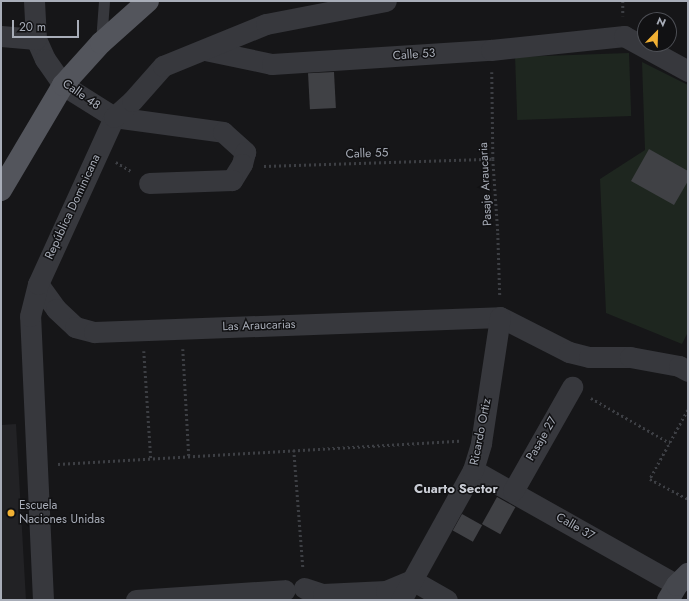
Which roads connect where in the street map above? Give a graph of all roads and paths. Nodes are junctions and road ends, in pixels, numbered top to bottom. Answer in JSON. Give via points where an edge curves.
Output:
{"nodes":[{"id":1,"x":34,"y":1,"type":"edge"},
{"id":2,"x":104,"y":1,"type":"edge"},
{"id":3,"x":148,"y":1,"type":"edge"},
{"id":4,"x":386,"y":1,"type":"edge"},
{"id":5,"x":1,"y":36,"type":"edge"},
{"id":6,"x":36,"y":39,"type":"junction"},
{"id":7,"x":101,"y":43,"type":"junction"},
{"id":8,"x":205,"y":50,"type":"junction"},
{"id":9,"x":491,"y":50,"type":"junction"},
{"id":10,"x":688,"y":71,"type":"edge"},
{"id":11,"x":63,"y":85,"type":"junction"},
{"id":12,"x":114,"y":117,"type":"junction"},
{"id":13,"x":98,"y":153,"type":"junction"},
{"id":14,"x":493,"y":159,"type":"junction"},
{"id":15,"x":242,"y":164,"type":"junction"},
{"id":16,"x":149,"y":183,"type":"joint"},
{"id":17,"x":1,"y":190,"type":"edge"},
{"id":18,"x":38,"y":284,"type":"junction"},
{"id":19,"x":500,"y":317,"type":"junction"},
{"id":20,"x":182,"y":346,"type":"dead end"},
{"id":21,"x":150,"y":348,"type":"dead end"},
{"id":22,"x":688,"y":371,"type":"edge"},
{"id":23,"x":572,"y":387,"type":"joint"},
{"id":24,"x":688,"y":410,"type":"edge"},
{"id":25,"x":481,"y":443,"type":"junction"},
{"id":26,"x":670,"y":443,"type":"junction"},
{"id":27,"x":294,"y":450,"type":"junction"},
{"id":28,"x":189,"y":456,"type":"junction"},
{"id":29,"x":151,"y":458,"type":"junction"},
{"id":30,"x":36,"y":465,"type":"junction"},
{"id":31,"x":473,"y":470,"type":"junction"},
{"id":32,"x":513,"y":491,"type":"junction"},
{"id":33,"x":688,"y":499,"type":"edge"},
{"id":34,"x":412,"y":580,"type":"junction"},
{"id":35,"x":678,"y":586,"type":"edge"},
{"id":36,"x":294,"y":589,"type":"junction"},
{"id":37,"x":43,"y":600,"type":"edge"},
{"id":38,"x":136,"y":600,"type":"edge"},
{"id":39,"x":401,"y":600,"type":"edge"},
{"id":40,"x":447,"y":600,"type":"edge"}],
"edges":[{"from":1,"to":6,"type":"street","name":"Calle 48"},
{"from":2,"to":7,"type":"lane"},
{"from":3,"to":7,"type":"main road"},
{"from":4,"to":8,"type":"street","name":"República Dominicana","via":[[266,24]]},
{"from":5,"to":6,"type":"street"},
{"from":6,"to":11,"type":"street","name":"Calle 48","via":[[45,59]]},
{"from":7,"to":11,"type":"main road"},
{"from":8,"to":9,"type":"street","name":"Calle 53","via":[[272,64]]},
{"from":8,"to":12,"type":"street","name":"República Dominicana","via":[[163,66]]},
{"from":9,"to":10,"type":"street","name":"Calle 53","via":[[624,36]]},
{"from":9,"to":14,"type":"path","name":"Pasaje Araucaria"},
{"from":11,"to":12,"type":"street","name":"Calle 48"},
{"from":11,"to":17,"type":"main road"},
{"from":12,"to":13,"type":"street","name":"República Dominicana"},
{"from":12,"to":15,"type":"street","via":[[223,132],[245,152]]},
{"from":13,"to":16,"type":"path"},
{"from":13,"to":18,"type":"street","name":"República Dominicana"},
{"from":14,"to":15,"type":"path","name":"Calle 55","via":[[269,166]]},
{"from":14,"to":19,"type":"path","name":"Pasaje Araucaria"},
{"from":15,"to":16,"type":"street","via":[[232,180]]},
{"from":18,"to":19,"type":"street","name":"Las Araucarias","via":[[56,309],[75,327],[94,332]]},
{"from":18,"to":30,"type":"street","name":"República Dominicana","via":[[30,316]]},
{"from":19,"to":22,"type":"street","via":[[569,352],[589,356],[630,357],[679,366]]},
{"from":19,"to":25,"type":"street","name":"Ricardo Ortiz"},
{"from":20,"to":28,"type":"path"},
{"from":21,"to":29,"type":"path","via":[[144,349]]},
{"from":23,"to":26,"type":"path"},
{"from":23,"to":32,"type":"street","name":"Pasaje 27"},
{"from":24,"to":26,"type":"path"},
{"from":25,"to":27,"type":"path","via":[[466,441]]},
{"from":25,"to":31,"type":"street","name":"Ricardo Ortiz"},
{"from":26,"to":33,"type":"path","via":[[650,479]]},
{"from":27,"to":28,"type":"path"},
{"from":27,"to":36,"type":"path"},
{"from":28,"to":29,"type":"path"},
{"from":29,"to":30,"type":"path"},
{"from":30,"to":37,"type":"street","name":"República Dominicana"},
{"from":31,"to":32,"type":"street","name":"Calle 37"},
{"from":31,"to":34,"type":"street","name":"Ricardo Ortiz"},
{"from":32,"to":35,"type":"street","name":"Calle 37"},
{"from":34,"to":36,"type":"street","via":[[386,591],[323,594]]},
{"from":34,"to":39,"type":"street","name":"Ricardo Ortiz"},
{"from":34,"to":40,"type":"street"},
{"from":36,"to":38,"type":"street"}]}
